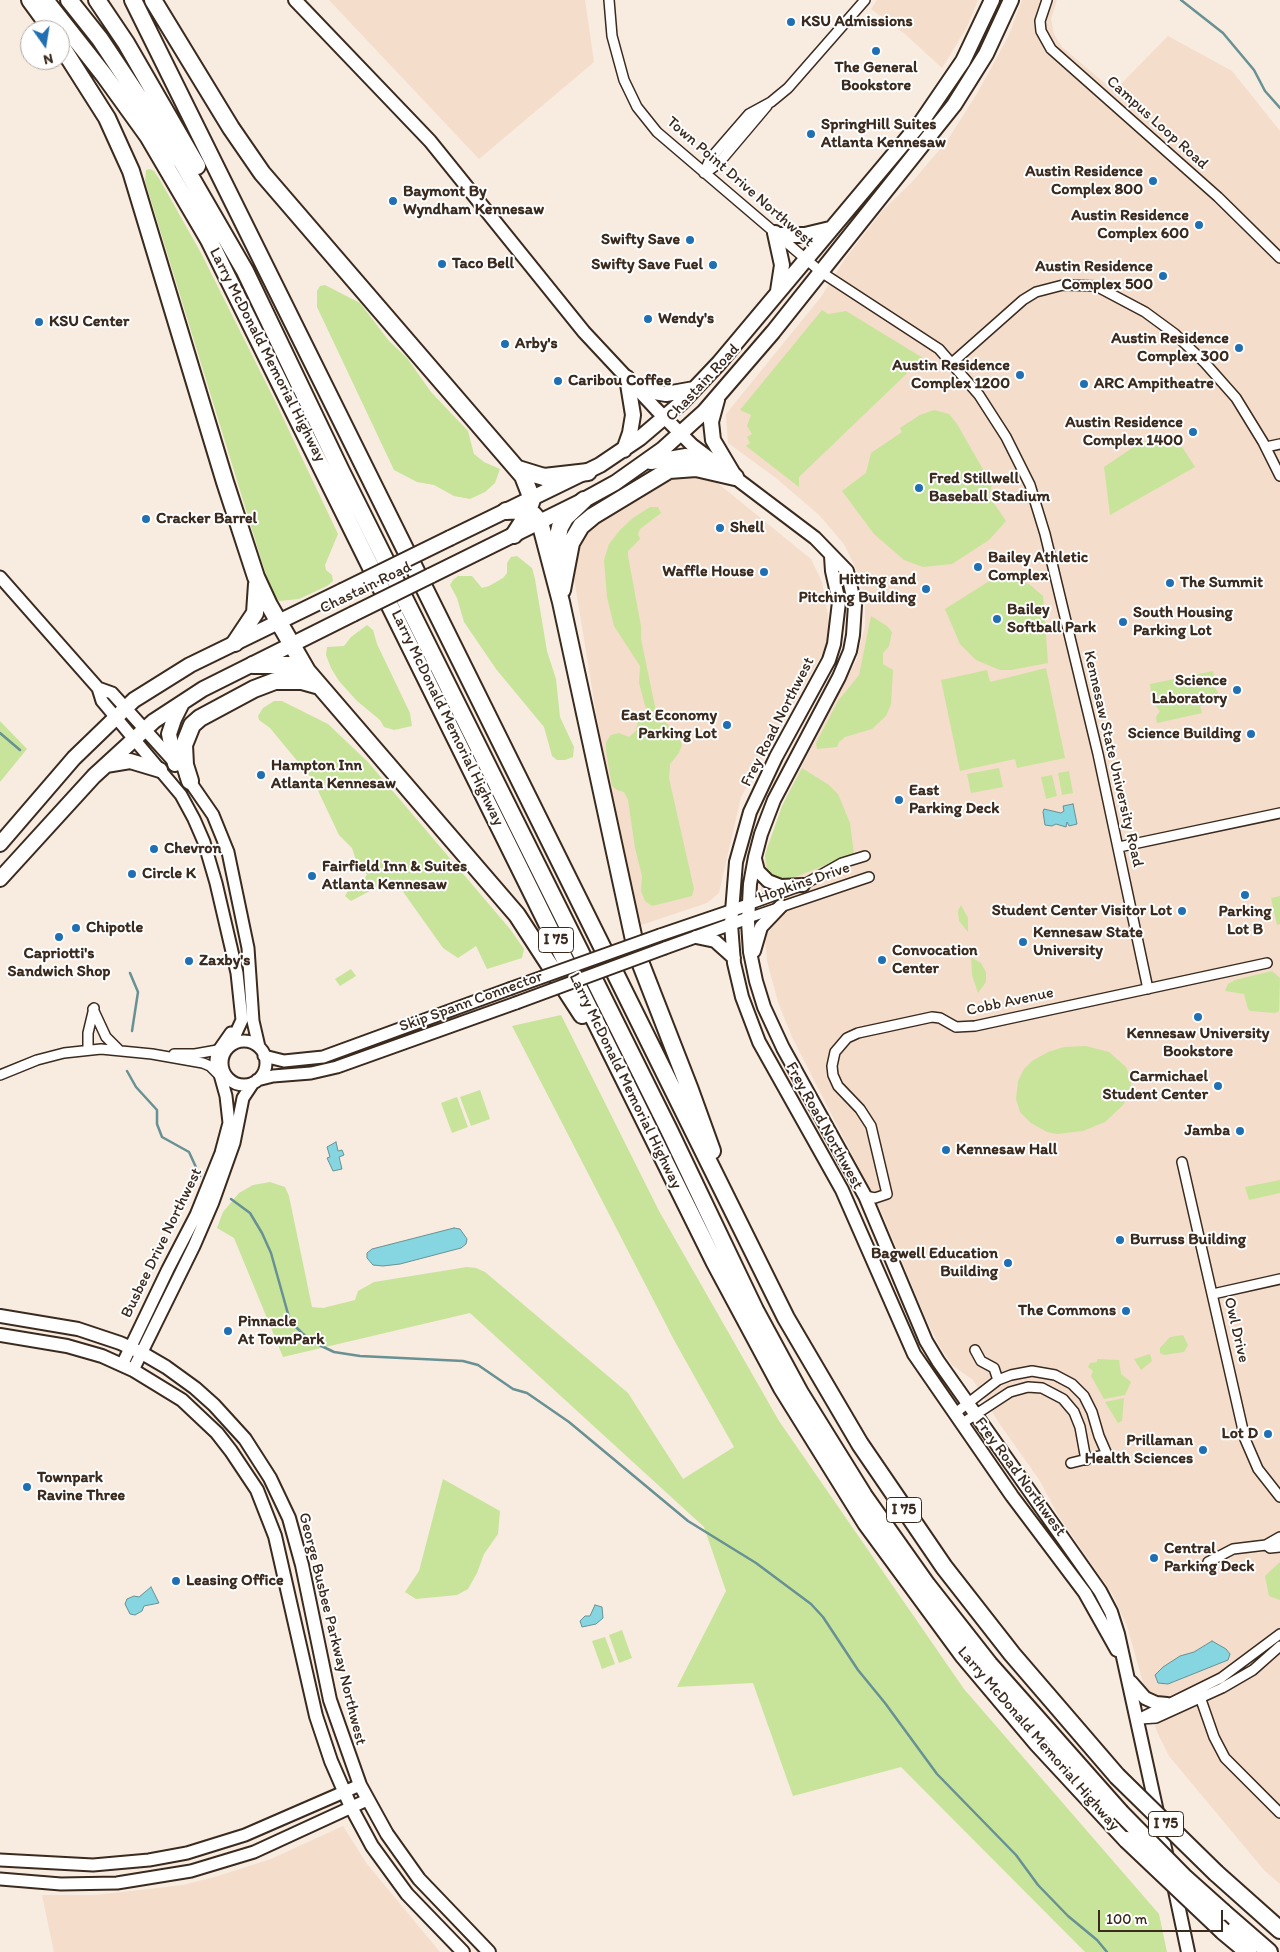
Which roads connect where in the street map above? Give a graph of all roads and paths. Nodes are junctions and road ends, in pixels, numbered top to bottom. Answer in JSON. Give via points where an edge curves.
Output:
{"nodes":[{"id":1,"x":30,"y":0,"type":"edge"},
{"id":2,"x":45,"y":0,"type":"edge"},
{"id":3,"x":69,"y":0,"type":"edge"},
{"id":4,"x":97,"y":0,"type":"edge"},
{"id":5,"x":133,"y":0,"type":"edge"},
{"id":6,"x":153,"y":0,"type":"edge"},
{"id":7,"x":295,"y":0,"type":"edge"},
{"id":8,"x":609,"y":0,"type":"edge"},
{"id":9,"x":865,"y":0,"type":"edge"},
{"id":10,"x":992,"y":0,"type":"edge"},
{"id":11,"x":1010,"y":0,"type":"edge"},
{"id":12,"x":1047,"y":0,"type":"edge"},
{"id":13,"x":45,"y":20,"type":"edge"},
{"id":14,"x":70,"y":60,"type":"edge"},
{"id":15,"x":704,"y":173,"type":"junction"},
{"id":16,"x":830,"y":229,"type":"junction"},
{"id":17,"x":776,"y":234,"type":"junction"},
{"id":18,"x":1280,"y":258,"type":"edge"},
{"id":19,"x":806,"y":259,"type":"junction"},
{"id":20,"x":245,"y":271,"type":"junction"},
{"id":21,"x":821,"y":272,"type":"junction"},
{"id":22,"x":778,"y":292,"type":"junction"},
{"id":23,"x":953,"y":362,"type":"junction"},
{"id":24,"x":626,"y":378,"type":"junction"},
{"id":25,"x":637,"y":389,"type":"junction"},
{"id":26,"x":695,"y":389,"type":"junction"},
{"id":27,"x":718,"y":397,"type":"junction"},
{"id":28,"x":665,"y":418,"type":"junction"},
{"id":29,"x":680,"y":434,"type":"junction"},
{"id":30,"x":1280,"y":444,"type":"edge"},
{"id":31,"x":1266,"y":447,"type":"junction"},
{"id":32,"x":624,"y":450,"type":"junction"},
{"id":33,"x":643,"y":464,"type":"junction"},
{"id":34,"x":719,"y":465,"type":"junction"},
{"id":35,"x":518,"y":469,"type":"junction"},
{"id":36,"x":588,"y":472,"type":"junction"},
{"id":37,"x":1280,"y":476,"type":"edge"},
{"id":38,"x":735,"y":477,"type":"junction"},
{"id":39,"x":584,"y":500,"type":"junction"},
{"id":40,"x":506,"y":511,"type":"joint"},
{"id":41,"x":533,"y":511,"type":"junction"},
{"id":42,"x":514,"y":535,"type":"joint"},
{"id":43,"x":831,"y":556,"type":"junction"},
{"id":44,"x":552,"y":565,"type":"junction"},
{"id":45,"x":0,"y":577,"type":"edge"},
{"id":46,"x":256,"y":577,"type":"junction"},
{"id":47,"x":561,"y":602,"type":"junction"},
{"id":48,"x":279,"y":622,"type":"junction"},
{"id":49,"x":235,"y":642,"type":"junction"},
{"id":50,"x":293,"y":644,"type":"junction"},
{"id":51,"x":253,"y":665,"type":"junction"},
{"id":52,"x":307,"y":671,"type":"junction"},
{"id":53,"x":320,"y":686,"type":"junction"},
{"id":54,"x":98,"y":688,"type":"junction"},
{"id":55,"x":184,"y":700,"type":"junction"},
{"id":56,"x":126,"y":708,"type":"junction"},
{"id":57,"x":114,"y":718,"type":"junction"},
{"id":58,"x":145,"y":729,"type":"junction"},
{"id":59,"x":133,"y":739,"type":"junction"},
{"id":60,"x":175,"y":764,"type":"junction"},
{"id":61,"x":105,"y":765,"type":"junction"},
{"id":62,"x":160,"y":770,"type":"junction"},
{"id":63,"x":190,"y":781,"type":"junction"},
{"id":64,"x":1280,"y":814,"type":"edge"},
{"id":65,"x":0,"y":844,"type":"edge"},
{"id":66,"x":1119,"y":847,"type":"junction"},
{"id":67,"x":865,"y":856,"type":"dead end"},
{"id":68,"x":755,"y":857,"type":"junction"},
{"id":69,"x":869,"y":877,"type":"dead end"},
{"id":70,"x":0,"y":879,"type":"edge"},
{"id":71,"x":803,"y":885,"type":"junction"},
{"id":72,"x":781,"y":906,"type":"junction"},
{"id":73,"x":731,"y":910,"type":"junction"},
{"id":74,"x":748,"y":911,"type":"junction"},
{"id":75,"x":731,"y":924,"type":"junction"},
{"id":76,"x":692,"y":938,"type":"junction"},
{"id":77,"x":734,"y":958,"type":"junction"},
{"id":78,"x":752,"y":963,"type":"junction"},
{"id":79,"x":1267,"y":963,"type":"dead end"},
{"id":80,"x":1148,"y":989,"type":"junction"},
{"id":81,"x":255,"y":1035,"type":"junction"},
{"id":82,"x":226,"y":1048,"type":"junction"},
{"id":83,"x":88,"y":1050,"type":"junction"},
{"id":84,"x":119,"y":1050,"type":"junction"},
{"id":85,"x":261,"y":1052,"type":"junction"},
{"id":86,"x":152,"y":1054,"type":"junction"},
{"id":87,"x":293,"y":1061,"type":"junction"},
{"id":88,"x":615,"y":1061,"type":"junction"},
{"id":89,"x":0,"y":1075,"type":"edge"},
{"id":90,"x":219,"y":1076,"type":"junction"},
{"id":91,"x":259,"y":1080,"type":"junction"},
{"id":92,"x":1182,"y":1162,"type":"dead end"},
{"id":93,"x":865,"y":1196,"type":"junction"},
{"id":94,"x":734,"y":1215,"type":"junction"},
{"id":95,"x":1280,"y":1279,"type":"edge"},
{"id":96,"x":1213,"y":1294,"type":"junction"},
{"id":97,"x":0,"y":1316,"type":"edge"},
{"id":98,"x":0,"y":1335,"type":"edge"},
{"id":99,"x":130,"y":1348,"type":"junction"},
{"id":100,"x":975,"y":1350,"type":"dead end"},
{"id":101,"x":142,"y":1353,"type":"junction"},
{"id":102,"x":128,"y":1367,"type":"junction"},
{"id":103,"x":998,"y":1380,"type":"junction"},
{"id":104,"x":972,"y":1409,"type":"junction"},
{"id":105,"x":957,"y":1419,"type":"junction"},
{"id":106,"x":1086,"y":1460,"type":"junction"},
{"id":107,"x":1071,"y":1463,"type":"dead end"},
{"id":108,"x":1280,"y":1497,"type":"edge"},
{"id":109,"x":1280,"y":1537,"type":"edge"},
{"id":110,"x":296,"y":1542,"type":"junction"},
{"id":111,"x":1266,"y":1545,"type":"junction"},
{"id":112,"x":278,"y":1546,"type":"junction"},
{"id":113,"x":1280,"y":1548,"type":"edge"},
{"id":114,"x":1208,"y":1562,"type":"dead end"},
{"id":115,"x":1280,"y":1634,"type":"edge"},
{"id":116,"x":1280,"y":1646,"type":"edge"},
{"id":117,"x":1126,"y":1670,"type":"junction"},
{"id":118,"x":1199,"y":1695,"type":"junction"},
{"id":119,"x":1167,"y":1704,"type":"junction"},
{"id":120,"x":1138,"y":1719,"type":"junction"},
{"id":121,"x":360,"y":1786,"type":"junction"},
{"id":122,"x":343,"y":1792,"type":"junction"},
{"id":123,"x":367,"y":1800,"type":"junction"},
{"id":124,"x":350,"y":1807,"type":"junction"},
{"id":125,"x":1280,"y":1813,"type":"edge"},
{"id":126,"x":0,"y":1860,"type":"edge"},
{"id":127,"x":0,"y":1879,"type":"edge"},
{"id":128,"x":1280,"y":1930,"type":"edge"},
{"id":129,"x":463,"y":1952,"type":"edge"},
{"id":130,"x":489,"y":1952,"type":"edge"},
{"id":131,"x":1188,"y":1952,"type":"edge"},
{"id":132,"x":1248,"y":1952,"type":"edge"},
{"id":133,"x":1269,"y":1952,"type":"edge"}],
"edges":[{"from":1,"to":13,"type":"highway"},
{"from":2,"to":88,"type":"highway","name":"Larry McDonald Memorial Highway","number":"I 75","via":[[148,136],[209,240]]},
{"from":3,"to":20,"type":"highway","via":[[100,39],[182,162]]},
{"from":4,"to":20,"type":"highway","via":[[126,43],[198,167]]},
{"from":5,"to":94,"type":"highway","number":"I 75"},
{"from":6,"to":35,"type":"highway","via":[[262,173]]},
{"from":7,"to":24,"type":"main road","name":"Frey Road Northwest","via":[[430,141],[578,325]]},
{"from":8,"to":15,"type":"street","name":"Town Point Drive Northwest","via":[[614,50],[634,101],[664,139]]},
{"from":9,"to":15,"type":"street","via":[[718,164]]},
{"from":10,"to":16,"type":"main road","name":"Chastain Road","via":[[963,61],[938,99]]},
{"from":11,"to":21,"type":"main road","name":"Chastain Road","via":[[986,54],[954,105]]},
{"from":12,"to":18,"type":"street","name":"Campus Loop Road","via":[[1040,21],[1041,31],[1051,49],[1218,197]]},
{"from":14,"to":46,"type":"highway","via":[[107,118],[131,171]]},
{"from":15,"to":17,"type":"street","name":"Town Point Drive Northwest"},
{"from":16,"to":17,"type":"main road","via":[[805,236]]},
{"from":16,"to":19,"type":"main road","name":"Chastain Road"},
{"from":17,"to":19,"type":"street","name":"Town Point Drive Northwest"},
{"from":17,"to":22,"type":"main road","via":[[782,265]]},
{"from":19,"to":21,"type":"street","name":"Town Point Drive Northwest"},
{"from":19,"to":22,"type":"main road","name":"Chastain Road"},
{"from":20,"to":133,"type":"highway","bridge":true,"via":[[755,1310],[800,1394],[864,1496],[927,1585],[1001,1678],[1120,1812],[1185,1878]]},
{"from":21,"to":23,"type":"street","name":"Kennesaw State University Road","via":[[924,338]]},
{"from":21,"to":27,"type":"main road","name":"Chastain Road"},
{"from":22,"to":26,"type":"main road","name":"Chastain Road"},
{"from":23,"to":31,"type":"street","via":[[1036,292],[1063,285],[1096,286],[1134,305],[1175,334],[1205,362],[1236,398]]},
{"from":23,"to":66,"type":"street","name":"Kennesaw State University Road","via":[[1006,437],[1036,500]]},
{"from":24,"to":25,"type":"main road","name":"Frey Road Northwest"},
{"from":24,"to":32,"type":"main road","via":[[633,415]]},
{"from":25,"to":26,"type":"main road","via":[[668,394]]},
{"from":25,"to":28,"type":"main road","name":"Frey Road Northwest"},
{"from":26,"to":28,"type":"main road","name":"Chastain Road"},
{"from":27,"to":29,"type":"main road","name":"Chastain Road"},
{"from":27,"to":38,"type":"main road","via":[[712,415],[712,433],[718,451]]},
{"from":28,"to":29,"type":"main road","name":"Frey Road Northwest"},
{"from":28,"to":32,"type":"main road","name":"Chastain Road"},
{"from":29,"to":33,"type":"main road","name":"Chastain Road"},
{"from":29,"to":34,"type":"main road","name":"Frey Road Northwest"},
{"from":30,"to":31,"type":"street"},
{"from":31,"to":37,"type":"street"},
{"from":32,"to":36,"type":"main road","name":"Chastain Road"},
{"from":33,"to":34,"type":"main road","via":[[686,456]]},
{"from":33,"to":39,"type":"main road","name":"Chastain Road"},
{"from":34,"to":38,"type":"main road","name":"Frey Road Northwest"},
{"from":35,"to":36,"type":"highway","via":[[544,477]]},
{"from":35,"to":41,"type":"highway","via":[[528,485]]},
{"from":36,"to":41,"type":"main road","name":"Chastain Road"},
{"from":38,"to":43,"type":"main road","name":"Frey Road Northwest","via":[[801,526]]},
{"from":38,"to":47,"type":"highway","via":[[696,468],[669,470],[593,516],[581,526],[572,543],[563,575]]},
{"from":39,"to":41,"type":"main road","name":"Chastain Road"},
{"from":39,"to":44,"type":"highway","via":[[560,527]]},
{"from":40,"to":41,"type":"highway"},
{"from":40,"to":48,"type":"main road","name":"Chastain Road","bridge":true},
{"from":41,"to":42,"type":"highway"},
{"from":41,"to":44,"type":"highway"},
{"from":42,"to":50,"type":"main road","name":"Chastain Road","bridge":true},
{"from":43,"to":68,"type":"main road","name":"Frey Road Northwest","via":[[847,571],[853,591],[855,614],[850,651],[774,800]]},
{"from":43,"to":73,"type":"main road","name":"Frey Road Northwest","via":[[839,602],[834,644],[825,668],[750,812],[736,862]]},
{"from":44,"to":47,"type":"highway"},
{"from":45,"to":54,"type":"street"},
{"from":46,"to":48,"type":"highway"},
{"from":46,"to":49,"type":"highway","via":[[255,613]]},
{"from":47,"to":94,"type":"highway","via":[[636,954],[690,1090]]},
{"from":48,"to":49,"type":"main road","name":"Chastain Road"},
{"from":48,"to":50,"type":"highway"},
{"from":49,"to":56,"type":"main road","name":"Chastain Road","via":[[168,677]]},
{"from":50,"to":51,"type":"main road","name":"Chastain Road"},
{"from":50,"to":52,"type":"highway"},
{"from":51,"to":52,"type":"highway","via":[[289,665]]},
{"from":51,"to":55,"type":"main road","name":"Chastain Road"},
{"from":52,"to":53,"type":"highway"},
{"from":53,"to":63,"type":"highway","via":[[302,681],[275,681],[200,718],[189,729],[184,745]]},
{"from":53,"to":88,"type":"highway","via":[[517,915]]},
{"from":54,"to":56,"type":"street","via":[[112,693]]},
{"from":54,"to":57,"type":"street","via":[[102,701]]},
{"from":55,"to":58,"type":"main road","name":"Chastain Road"},
{"from":55,"to":60,"type":"main road","via":[[169,734]]},
{"from":56,"to":57,"type":"main road","name":"Chastain Road"},
{"from":56,"to":58,"type":"street"},
{"from":57,"to":59,"type":"street"},
{"from":57,"to":65,"type":"main road","name":"Chastain Road","via":[[74,758]]},
{"from":58,"to":59,"type":"main road","name":"Chastain Road"},
{"from":58,"to":60,"type":"street"},
{"from":59,"to":61,"type":"main road","name":"Chastain Road"},
{"from":59,"to":62,"type":"street"},
{"from":60,"to":63,"type":"street"},
{"from":61,"to":62,"type":"main road","via":[[130,762]]},
{"from":61,"to":70,"type":"main road","name":"Chastain Road"},
{"from":62,"to":82,"type":"street","via":[[181,795],[206,848],[232,945],[240,1009]]},
{"from":63,"to":81,"type":"street","via":[[213,815],[228,852],[248,948]]},
{"from":64,"to":66,"type":"street"},
{"from":66,"to":80,"type":"street","name":"Kennesaw State University Road"},
{"from":67,"to":71,"type":"street","name":"Hopkins Drive","via":[[834,867]]},
{"from":68,"to":71,"type":"main road","via":[[758,871],[768,881],[782,886]]},
{"from":68,"to":74,"type":"main road","name":"Frey Road Northwest"},
{"from":69,"to":72,"type":"street","name":"Hopkins Drive"},
{"from":71,"to":74,"type":"street","name":"Hopkins Drive"},
{"from":72,"to":74,"type":"street","name":"Hopkins Drive"},
{"from":72,"to":78,"type":"main road","via":[[761,927]]},
{"from":73,"to":74,"type":"street","name":"Skip Spann Connector"},
{"from":73,"to":75,"type":"main road","name":"Frey Road Northwest"},
{"from":73,"to":87,"type":"street","name":"Skip Spann Connector","bridge":true,"via":[[337,1052]]},
{"from":74,"to":75,"type":"street","name":"Skip Spann Connector"},
{"from":74,"to":78,"type":"main road","name":"Frey Road Northwest"},
{"from":75,"to":76,"type":"street","name":"Skip Spann Connector"},
{"from":75,"to":77,"type":"main road","name":"Frey Road Northwest"},
{"from":76,"to":77,"type":"main road","via":[[715,941]]},
{"from":76,"to":91,"type":"street","name":"Skip Spann Connector","bridge":true,"via":[[344,1065]]},
{"from":77,"to":105,"type":"main road","name":"Frey Road Northwest","via":[[742,996],[759,1042],[842,1190],[914,1354]]},
{"from":78,"to":93,"type":"main road","name":"Frey Road Northwest","via":[[771,1024]]},
{"from":79,"to":80,"type":"street","name":"Cobb Avenue"},
{"from":80,"to":93,"type":"street","name":"Cobb Avenue","via":[[975,1026],[956,1027],[942,1019],[932,1018],[858,1033],[843,1041],[832,1060],[834,1079],[871,1126],[886,1194],[874,1198]]},
{"from":81,"to":85,"type":"street"},
{"from":81,"to":87,"type":"street","via":[[275,1054]]},
{"from":82,"to":85,"type":"street","via":[[245,1042]]},
{"from":82,"to":86,"type":"street","via":[[195,1054]]},
{"from":82,"to":90,"type":"street","name":"Busbee Drive Northwest","via":[[216,1060]]},
{"from":82,"to":91,"type":"street","via":[[222,1059],[225,1074],[237,1084]]},
{"from":83,"to":84,"type":"street"},
{"from":83,"to":84,"type":"street","via":[[94,1006],[106,1037]]},
{"from":83,"to":89,"type":"street","via":[[37,1060]]},
{"from":84,"to":86,"type":"street"},
{"from":85,"to":87,"type":"street","name":"Skip Spann Connector","via":[[278,1061]]},
{"from":85,"to":91,"type":"street","via":[[264,1072]]},
{"from":86,"to":90,"type":"street","via":[[203,1063]]},
{"from":88,"to":132,"type":"highway","name":"Larry McDonald Memorial Highway","number":"I 75","bridge":true,"via":[[739,1308],[787,1396],[866,1523],[995,1694],[1127,1840]]},
{"from":90,"to":99,"type":"street","name":"Busbee Drive Northwest","via":[[226,1096],[228,1132],[196,1215]]},
{"from":91,"to":101,"type":"street","name":"Busbee Drive Northwest","via":[[240,1120],[213,1202]]},
{"from":92,"to":96,"type":"street","name":"Owl Drive"},
{"from":93,"to":104,"type":"main road","name":"Frey Road Northwest","via":[[920,1328],[938,1361]]},
{"from":94,"to":128,"type":"highway","number":"I 75","bridge":true,"via":[[817,1372],[860,1444],[918,1530],[1012,1654],[1117,1776],[1216,1873]]},
{"from":95,"to":96,"type":"street"},
{"from":96,"to":108,"type":"street","name":"Owl Drive","via":[[1249,1451]]},
{"from":97,"to":99,"type":"main road","name":"George Busbee Parkway Northwest","via":[[78,1330]]},
{"from":98,"to":102,"type":"main road","name":"George Busbee Parkway Northwest","via":[[67,1346]]},
{"from":99,"to":101,"type":"main road","name":"George Busbee Parkway Northwest"},
{"from":99,"to":102,"type":"street","name":"Busbee Drive Northwest"},
{"from":100,"to":103,"type":"street","via":[[981,1361],[994,1368]]},
{"from":101,"to":102,"type":"street","name":"Busbee Drive Northwest"},
{"from":101,"to":110,"type":"main road","name":"George Busbee Parkway Northwest","via":[[195,1388],[245,1439],[280,1498]]},
{"from":102,"to":112,"type":"main road","name":"George Busbee Parkway Northwest","via":[[182,1400],[217,1433],[257,1490]]},
{"from":103,"to":104,"type":"street"},
{"from":103,"to":106,"type":"street","via":[[1032,1371],[1055,1375],[1079,1390],[1089,1404],[1108,1457]]},
{"from":104,"to":105,"type":"street"},
{"from":104,"to":106,"type":"street","via":[[1016,1390],[1033,1387],[1048,1390],[1063,1399],[1074,1412]]},
{"from":104,"to":117,"type":"main road","name":"Frey Road Northwest","via":[[1100,1591],[1111,1612]]},
{"from":105,"to":117,"type":"main road","name":"Frey Road Northwest","via":[[1085,1593]]},
{"from":106,"to":107,"type":"street"},
{"from":109,"to":111,"type":"street"},
{"from":110,"to":112,"type":"main road"},
{"from":110,"to":121,"type":"main road","name":"George Busbee Parkway Northwest","via":[[330,1700]]},
{"from":111,"to":113,"type":"street"},
{"from":111,"to":114,"type":"street","via":[[1237,1548]]},
{"from":112,"to":122,"type":"main road","name":"George Busbee Parkway Northwest","via":[[316,1716]]},
{"from":115,"to":118,"type":"street"},
{"from":116,"to":118,"type":"street","via":[[1245,1675]]},
{"from":117,"to":119,"type":"main road","via":[[1145,1698]]},
{"from":117,"to":120,"type":"main road","name":"Frey Road Northwest"},
{"from":118,"to":119,"type":"street"},
{"from":118,"to":120,"type":"street","via":[[1156,1718]]},
{"from":118,"to":125,"type":"street","via":[[1225,1758]]},
{"from":119,"to":120,"type":"street"},
{"from":120,"to":131,"type":"main road","name":"Frey Road Northwest"},
{"from":121,"to":122,"type":"street"},
{"from":121,"to":123,"type":"main road","name":"George Busbee Parkway Northwest"},
{"from":122,"to":124,"type":"main road","name":"George Busbee Parkway Northwest"},
{"from":122,"to":126,"type":"street","via":[[245,1835],[168,1857],[93,1865]]},
{"from":123,"to":124,"type":"street"},
{"from":123,"to":130,"type":"main road","name":"George Busbee Parkway Northwest","via":[[419,1879]]},
{"from":124,"to":127,"type":"street","via":[[254,1852],[191,1871],[117,1883],[61,1884]]},
{"from":124,"to":129,"type":"main road","name":"George Busbee Parkway Northwest","via":[[372,1846],[407,1894]]}]}
